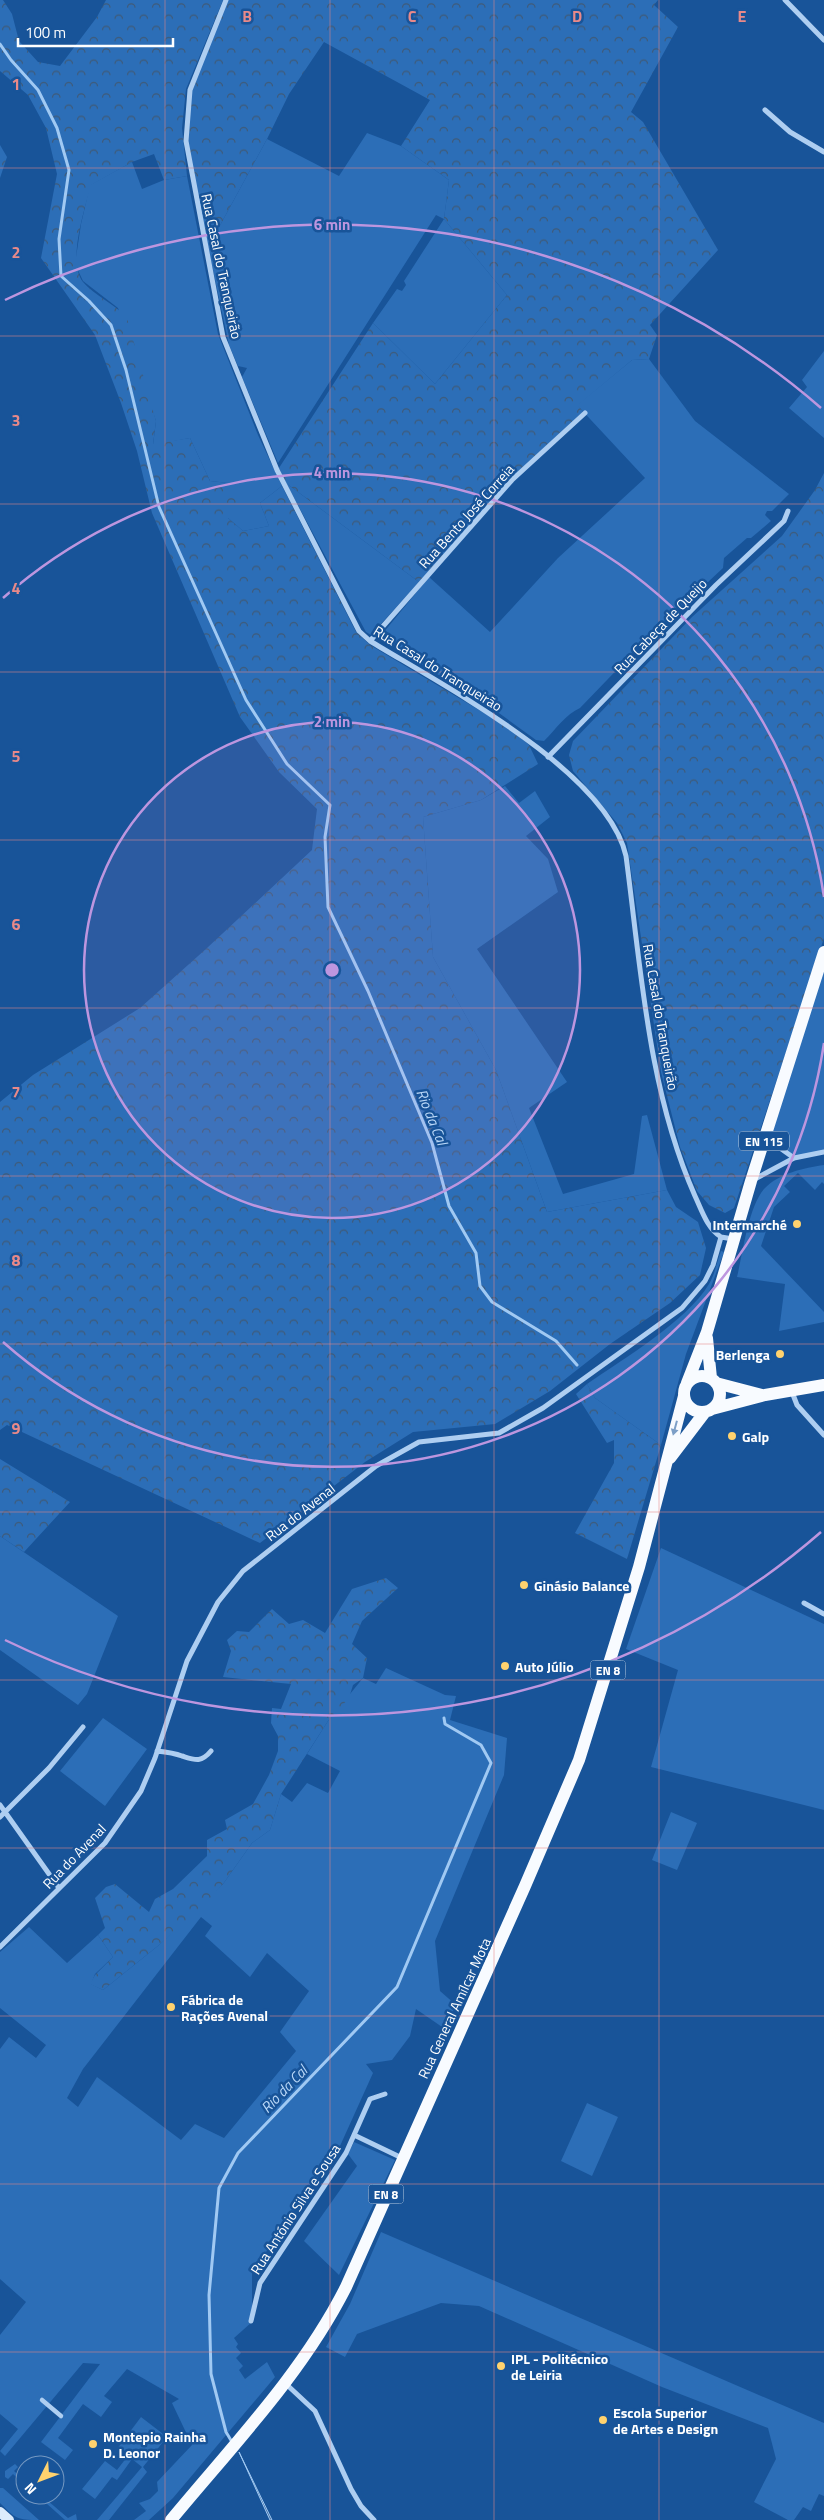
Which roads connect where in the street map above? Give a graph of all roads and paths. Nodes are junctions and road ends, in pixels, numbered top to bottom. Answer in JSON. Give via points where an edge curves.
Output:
{"nodes":[{"id":1,"x":226,"y":0,"type":"edge"},
{"id":2,"x":785,"y":0,"type":"edge"},
{"id":3,"x":824,"y":40,"type":"edge"},
{"id":4,"x":765,"y":110,"type":"dead end"},
{"id":5,"x":824,"y":152,"type":"edge"},
{"id":6,"x":585,"y":413,"type":"dead end"},
{"id":7,"x":788,"y":511,"type":"dead end"},
{"id":8,"x":370,"y":641,"type":"junction"},
{"id":9,"x":548,"y":757,"type":"junction"},
{"id":10,"x":824,"y":952,"type":"edge"},
{"id":11,"x":765,"y":1137,"type":"junction"},
{"id":12,"x":824,"y":1152,"type":"edge"},
{"id":13,"x":794,"y":1158,"type":"junction"},
{"id":14,"x":751,"y":1182,"type":"junction"},
{"id":15,"x":721,"y":1237,"type":"junction"},
{"id":16,"x":736,"y":1239,"type":"junction"},
{"id":17,"x":707,"y":1332,"type":"junction"},
{"id":18,"x":713,"y":1380,"type":"junction"},
{"id":19,"x":688,"y":1383,"type":"junction"},
{"id":20,"x":824,"y":1385,"type":"edge"},
{"id":21,"x":792,"y":1391,"type":"junction"},
{"id":22,"x":765,"y":1395,"type":"junction"},
{"id":23,"x":684,"y":1396,"type":"junction"},
{"id":24,"x":708,"y":1410,"type":"junction"},
{"id":25,"x":824,"y":1435,"type":"edge"},
{"id":26,"x":668,"y":1460,"type":"junction"},
{"id":27,"x":804,"y":1603,"type":"dead end"},
{"id":28,"x":824,"y":1614,"type":"edge"},
{"id":29,"x":82,"y":1727,"type":"dead end"},
{"id":30,"x":157,"y":1751,"type":"junction"},
{"id":31,"x":211,"y":1751,"type":"dead end"},
{"id":32,"x":0,"y":1805,"type":"edge"},
{"id":33,"x":2,"y":1815,"type":"edge"},
{"id":34,"x":59,"y":1888,"type":"junction"},
{"id":35,"x":0,"y":1947,"type":"edge"},
{"id":36,"x":385,"y":2094,"type":"dead end"},
{"id":37,"x":354,"y":2135,"type":"junction"},
{"id":38,"x":402,"y":2158,"type":"junction"},
{"id":39,"x":251,"y":2321,"type":"dead end"},
{"id":40,"x":285,"y":2384,"type":"junction"},
{"id":41,"x":42,"y":2400,"type":"dead end"},
{"id":42,"x":61,"y":2416,"type":"dead end"},
{"id":43,"x":0,"y":2512,"type":"edge"},
{"id":44,"x":9,"y":2520,"type":"edge"},
{"id":45,"x":171,"y":2520,"type":"edge"},
{"id":46,"x":374,"y":2520,"type":"edge"}],
"edges":[{"from":1,"to":8,"type":"street","name":"Rua Casal do Tranqueirão","via":[[190,90],[186,141],[223,337],[277,470],[359,631]]},
{"from":2,"to":3,"type":"street"},
{"from":4,"to":5,"type":"street","via":[[790,132]]},
{"from":6,"to":8,"type":"street","name":"Rua Bento José Correia","via":[[512,480]]},
{"from":7,"to":9,"type":"street","name":"Rua Cabeça de Queijo","via":[[784,521],[716,584]]},
{"from":8,"to":9,"type":"street","name":"Rua Casal do Tranqueirão","via":[[512,728]]},
{"from":9,"to":15,"type":"street","name":"Rua Casal do Tranqueirão","via":[[591,796],[623,841],[656,1069],[674,1145],[710,1227]]},
{"from":10,"to":11,"type":"main road","number":"EN 115"},
{"from":11,"to":13,"type":"street"},
{"from":11,"to":14,"type":"main road","number":"EN 115"},
{"from":12,"to":13,"type":"street"},
{"from":13,"to":14,"type":"street"},
{"from":14,"to":16,"type":"main road","number":"EN 115"},
{"from":15,"to":16,"type":"street"},
{"from":15,"to":30,"type":"street","name":"Rua do Avenal","via":[[705,1281],[682,1308],[543,1408],[499,1433],[418,1442],[376,1466],[243,1571],[218,1602],[187,1661]]},
{"from":16,"to":17,"type":"main road","number":"EN 115"},
{"from":17,"to":18,"type":"main road","number":"EN 115"},
{"from":17,"to":19,"type":"main road","number":"EN 115"},
{"from":18,"to":19,"type":"main road","via":[[701,1376]]},
{"from":18,"to":22,"type":"main road"},
{"from":18,"to":24,"type":"main road","number":"EN 8","via":[[719,1388],[719,1400]]},
{"from":19,"to":23,"type":"main road","number":"EN 8"},
{"from":20,"to":21,"type":"main road"},
{"from":21,"to":22,"type":"main road"},
{"from":21,"to":25,"type":"street","via":[[797,1405]]},
{"from":22,"to":24,"type":"main road"},
{"from":23,"to":24,"type":"main road","via":[[689,1406],[699,1412]]},
{"from":23,"to":26,"type":"main road","name":"Rua General Amílcar Mota","number":"EN 8","one_way":true},
{"from":24,"to":26,"type":"main road","name":"Rua General Amílcar Mota","number":"EN 8"},
{"from":26,"to":38,"type":"main road","name":"Rua General Amílcar Mota","number":"EN 8","via":[[639,1567],[579,1760],[504,1935]]},
{"from":27,"to":28,"type":"street"},
{"from":29,"to":33,"type":"street"},
{"from":30,"to":31,"type":"street","via":[[184,1756],[192,1761],[201,1760]]},
{"from":30,"to":34,"type":"street","name":"Rua do Avenal","via":[[141,1791],[105,1843]]},
{"from":32,"to":33,"type":"street"},
{"from":33,"to":34,"type":"street"},
{"from":34,"to":35,"type":"street","name":"Rua do Avenal"},
{"from":36,"to":37,"type":"street","name":"Rua António Silva e Sousa","via":[[370,2099]]},
{"from":37,"to":38,"type":"street"},
{"from":37,"to":39,"type":"street","name":"Rua António Silva e Sousa","via":[[346,2153],[260,2283]]},
{"from":38,"to":40,"type":"main road","name":"Rua General Amílcar Mota","number":"EN 8","via":[[335,2310]]},
{"from":40,"to":45,"type":"main road","name":"Rua General Amílcar Mota","number":"EN 8"},
{"from":40,"to":46,"type":"street","via":[[314,2411],[351,2489]]},
{"from":41,"to":42,"type":"street"},
{"from":43,"to":44,"type":"main road"}]}
